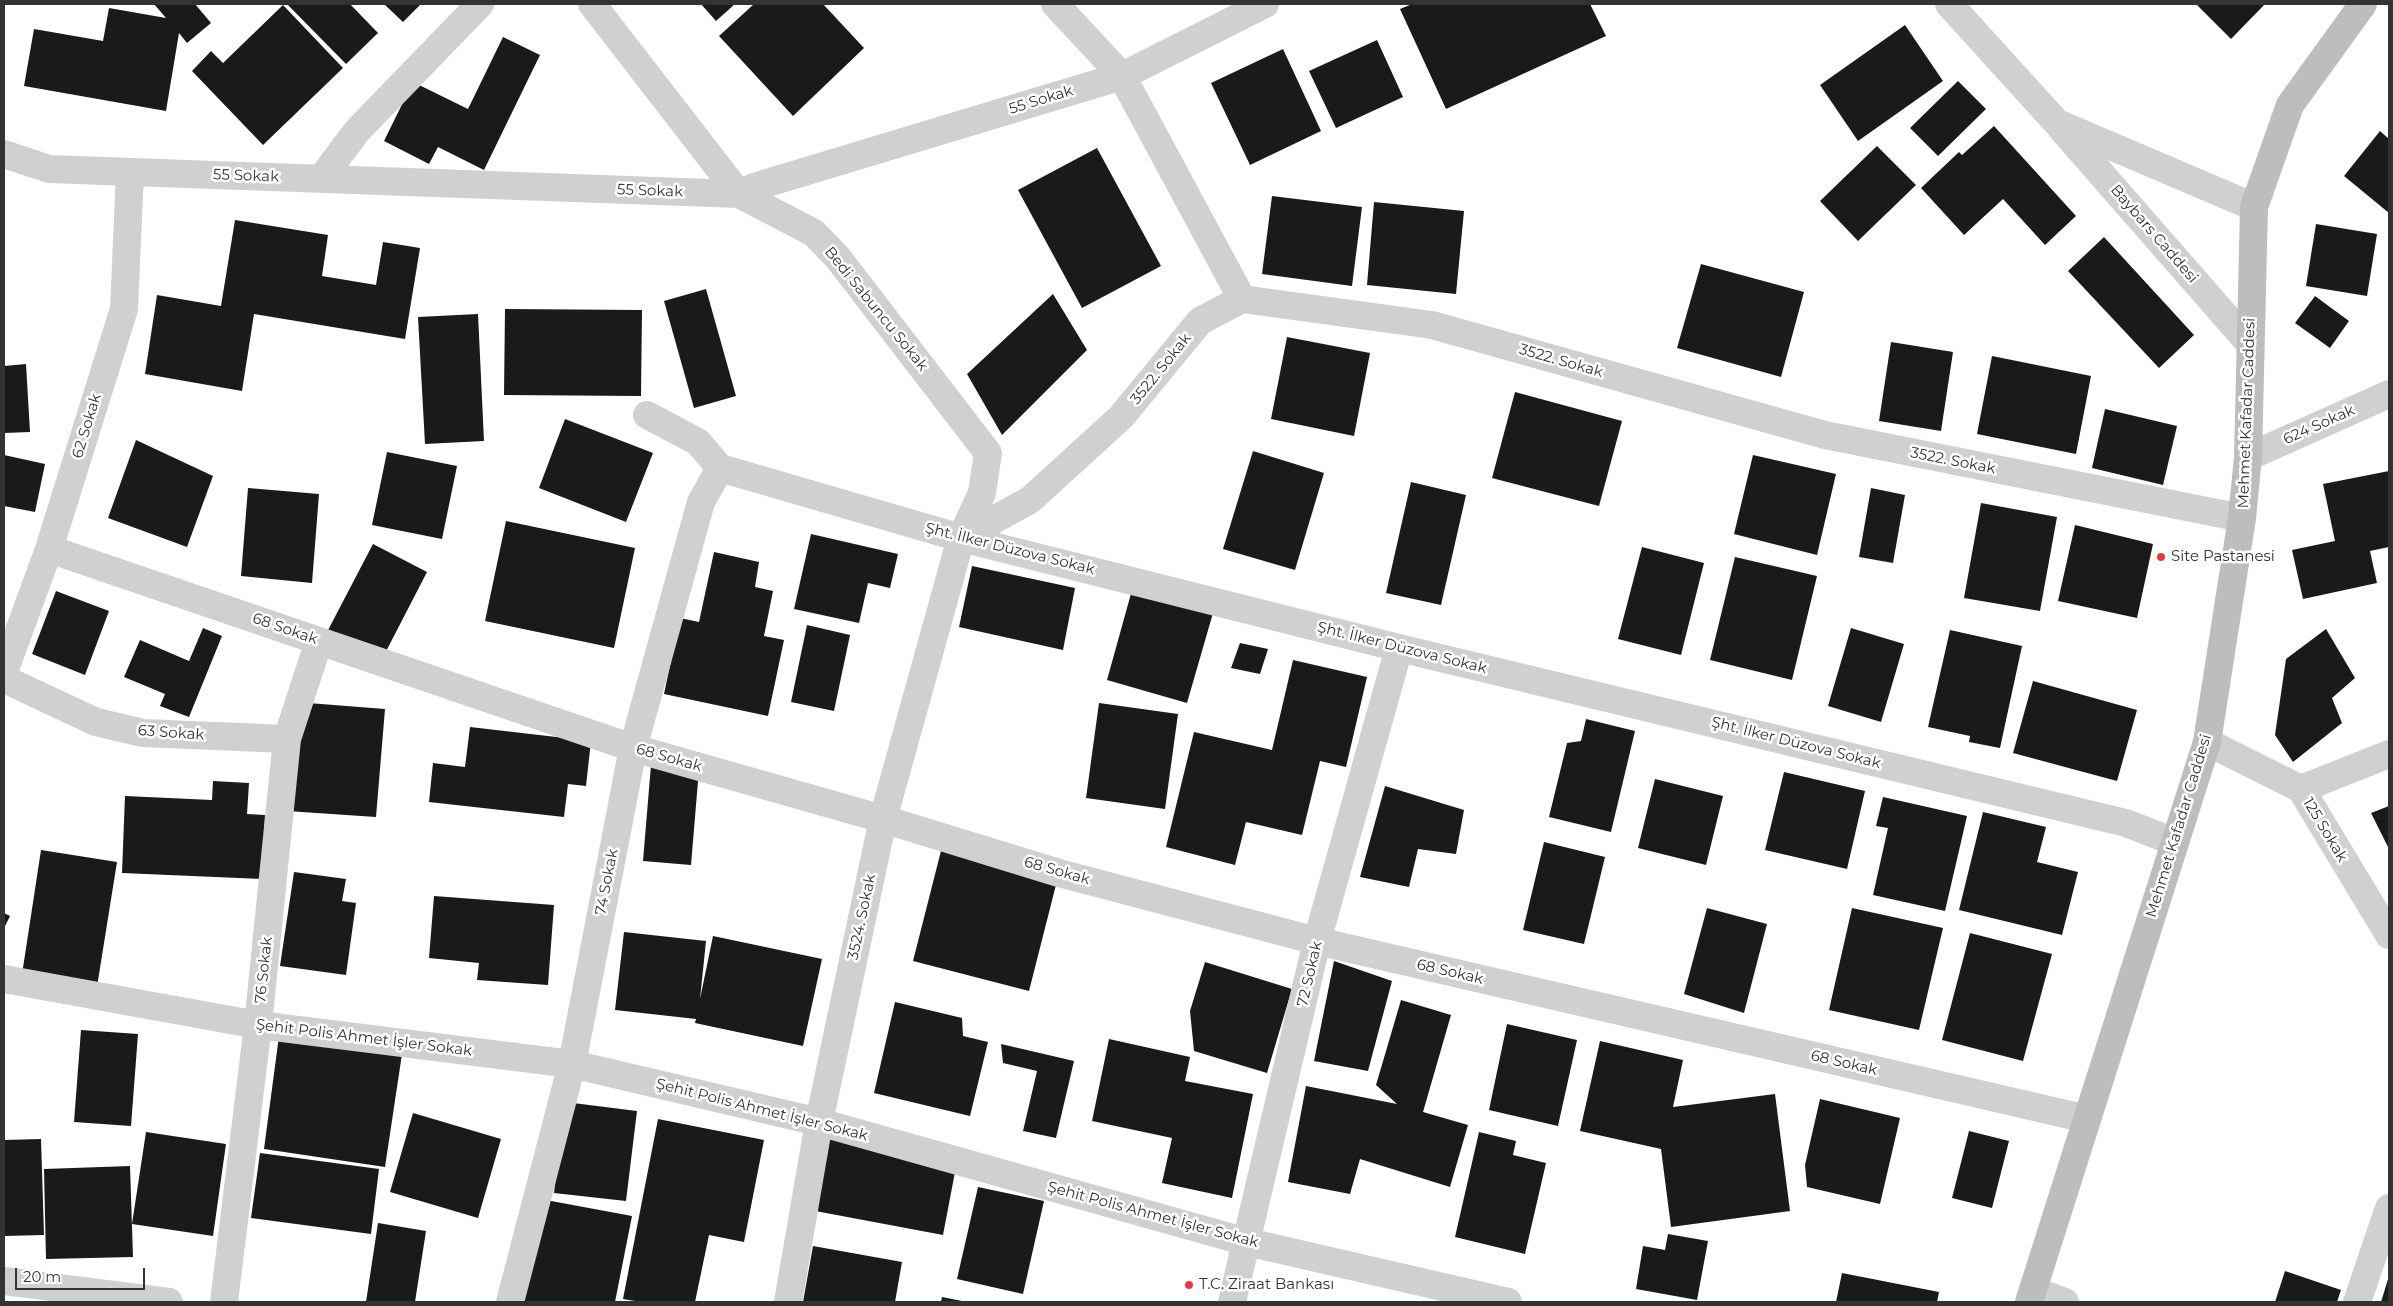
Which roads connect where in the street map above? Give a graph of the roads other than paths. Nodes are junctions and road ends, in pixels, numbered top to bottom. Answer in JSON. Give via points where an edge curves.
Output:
{"nodes":[{"id":1,"x":480,"y":4,"type":"edge"},
{"id":2,"x":592,"y":4,"type":"edge"},
{"id":3,"x":1055,"y":4,"type":"edge"},
{"id":4,"x":1264,"y":4,"type":"edge"},
{"id":5,"x":1950,"y":4,"type":"edge"},
{"id":6,"x":2363,"y":4,"type":"edge"},
{"id":7,"x":1122,"y":76,"type":"junction"},
{"id":8,"x":2057,"y":123,"type":"junction"},
{"id":9,"x":4,"y":154,"type":"edge"},
{"id":10,"x":130,"y":172,"type":"junction"},
{"id":11,"x":321,"y":178,"type":"junction"},
{"id":12,"x":739,"y":194,"type":"junction"},
{"id":13,"x":2254,"y":207,"type":"junction"},
{"id":14,"x":1242,"y":298,"type":"junction"},
{"id":15,"x":2250,"y":344,"type":"junction"},
{"id":16,"x":2389,"y":394,"type":"edge"},
{"id":17,"x":647,"y":415,"type":"dead end"},
{"id":18,"x":2248,"y":456,"type":"junction"},
{"id":19,"x":720,"y":468,"type":"junction"},
{"id":20,"x":2242,"y":518,"type":"junction"},
{"id":21,"x":961,"y":538,"type":"junction"},
{"id":22,"x":49,"y":549,"type":"junction"},
{"id":23,"x":319,"y":641,"type":"junction"},
{"id":24,"x":1399,"y":648,"type":"junction"},
{"id":25,"x":4,"y":672,"type":"edge"},
{"id":26,"x":4,"y":679,"type":"edge"},
{"id":27,"x":288,"y":739,"type":"junction"},
{"id":28,"x":2207,"y":742,"type":"junction"},
{"id":29,"x":633,"y":748,"type":"junction"},
{"id":30,"x":2389,"y":754,"type":"edge"},
{"id":31,"x":2301,"y":790,"type":"junction"},
{"id":32,"x":882,"y":819,"type":"junction"},
{"id":33,"x":2175,"y":842,"type":"junction"},
{"id":34,"x":2389,"y":935,"type":"edge"},
{"id":35,"x":1317,"y":942,"type":"junction"},
{"id":36,"x":4,"y":979,"type":"edge"},
{"id":37,"x":258,"y":1025,"type":"junction"},
{"id":38,"x":572,"y":1064,"type":"junction"},
{"id":39,"x":2087,"y":1119,"type":"junction"},
{"id":40,"x":819,"y":1122,"type":"junction"},
{"id":41,"x":2389,"y":1208,"type":"edge"},
{"id":42,"x":1247,"y":1242,"type":"junction"},
{"id":43,"x":4,"y":1281,"type":"edge"},
{"id":44,"x":2031,"y":1296,"type":"edge"},
{"id":45,"x":169,"y":1302,"type":"edge"},
{"id":46,"x":224,"y":1302,"type":"edge"},
{"id":47,"x":510,"y":1302,"type":"edge"},
{"id":48,"x":788,"y":1302,"type":"edge"},
{"id":49,"x":1232,"y":1302,"type":"edge"},
{"id":50,"x":1508,"y":1302,"type":"edge"},
{"id":51,"x":2065,"y":1302,"type":"edge"},
{"id":52,"x":2357,"y":1302,"type":"edge"}],
"edges":[{"from":1,"to":11,"type":"street","via":[[357,131]]},
{"from":2,"to":12,"type":"street","name":"Bedi Sabuncu Sokak"},
{"from":3,"to":7,"type":"street"},
{"from":4,"to":7,"type":"street","name":"55 Sokak"},
{"from":5,"to":8,"type":"street","name":"Baybars Caddesi"},
{"from":6,"to":13,"type":"main road","name":"Mehmet Kafadar Caddesi","via":[[2290,105]]},
{"from":7,"to":12,"type":"street","name":"55 Sokak"},
{"from":7,"to":14,"type":"street"},
{"from":8,"to":13,"type":"street","name":"Baybars Caddesi"},
{"from":8,"to":15,"type":"street","name":"Baybars Caddesi"},
{"from":9,"to":10,"type":"street","name":"55 Sokak","via":[[49,169]]},
{"from":10,"to":11,"type":"street","name":"55 Sokak"},
{"from":10,"to":22,"type":"street","name":"62 Sokak","via":[[124,309]]},
{"from":11,"to":12,"type":"street","name":"55 Sokak"},
{"from":12,"to":21,"type":"street","name":"Bedi Sabuncu Sokak","via":[[814,233],[838,258],[988,452],[982,492]]},
{"from":13,"to":15,"type":"main road","name":"Mehmet Kafadar Caddesi"},
{"from":14,"to":20,"type":"street","name":"3522. Sokak","via":[[1432,325],[1825,435]]},
{"from":14,"to":21,"type":"street","name":"3522. Sokak","via":[[1200,321],[1120,418],[1030,500]]},
{"from":15,"to":18,"type":"main road","name":"Mehmet Kafadar Caddesi"},
{"from":16,"to":18,"type":"street","name":"624 Sokak"},
{"from":17,"to":19,"type":"street","via":[[698,442]]},
{"from":18,"to":20,"type":"main road","name":"Mehmet Kafadar Caddesi"},
{"from":19,"to":21,"type":"street","name":"Şht. İlker Düzova Sokak"},
{"from":19,"to":29,"type":"street","name":"74 Sokak","via":[[701,502]]},
{"from":20,"to":28,"type":"main road","name":"Mehmet Kafadar Caddesi"},
{"from":21,"to":24,"type":"street","name":"Şht. İlker Düzova Sokak"},
{"from":21,"to":32,"type":"street","name":"3524. Sokak"},
{"from":22,"to":23,"type":"street","name":"68 Sokak"},
{"from":22,"to":25,"type":"street","name":"62 Sokak"},
{"from":23,"to":27,"type":"street","name":"76 Sokak"},
{"from":23,"to":29,"type":"street","name":"68 Sokak"},
{"from":24,"to":33,"type":"street","name":"Şht. İlker Düzova Sokak","via":[[2126,823]]},
{"from":24,"to":35,"type":"street","name":"72 Sokak"},
{"from":26,"to":27,"type":"street","name":"63 Sokak","via":[[96,722],[143,732]]},
{"from":27,"to":37,"type":"street","name":"76 Sokak"},
{"from":28,"to":31,"type":"street","name":"125 Sokak"},
{"from":28,"to":33,"type":"main road","name":"Mehmet Kafadar Caddesi"},
{"from":29,"to":32,"type":"street","name":"68 Sokak"},
{"from":29,"to":38,"type":"street","name":"74 Sokak"},
{"from":30,"to":31,"type":"street"},
{"from":31,"to":34,"type":"street","name":"125 Sokak"},
{"from":32,"to":35,"type":"street","name":"68 Sokak","via":[[1059,873]]},
{"from":32,"to":40,"type":"street","name":"3524. Sokak"},
{"from":33,"to":39,"type":"main road","name":"Mehmet Kafadar Caddesi"},
{"from":35,"to":39,"type":"street","name":"68 Sokak"},
{"from":35,"to":42,"type":"street","name":"72 Sokak"},
{"from":36,"to":37,"type":"street","name":"Şehit Polis Ahmet İşler Sokak"},
{"from":37,"to":38,"type":"street","name":"Şehit Polis Ahmet İşler Sokak"},
{"from":37,"to":46,"type":"street","name":"76 Sokak"},
{"from":38,"to":40,"type":"street","name":"Şehit Polis Ahmet İşler Sokak"},
{"from":38,"to":47,"type":"street","name":"74 Sokak"},
{"from":39,"to":44,"type":"main road","name":"Mehmet Kafadar Caddesi"},
{"from":40,"to":42,"type":"street","name":"Şehit Polis Ahmet İşler Sokak"},
{"from":40,"to":48,"type":"street","name":"3524. Sokak"},
{"from":41,"to":52,"type":"street"},
{"from":42,"to":49,"type":"street","name":"72 Sokak"},
{"from":42,"to":50,"type":"street","name":"Şehit Polis Ahmet İşler Sokak"},
{"from":43,"to":45,"type":"street"},
{"from":44,"to":51,"type":"street"}]}
